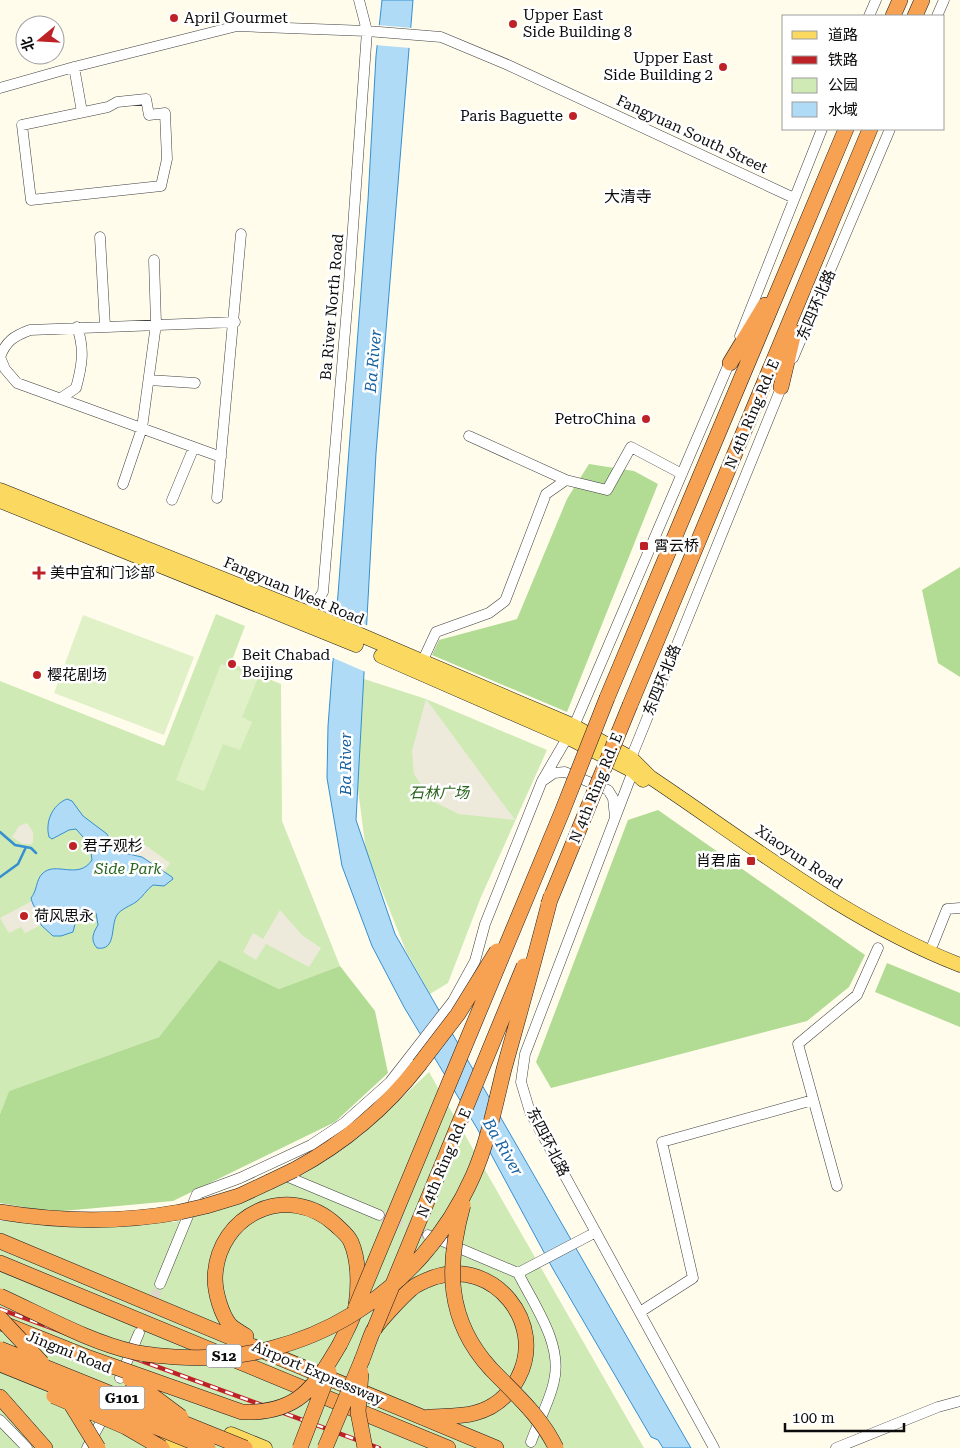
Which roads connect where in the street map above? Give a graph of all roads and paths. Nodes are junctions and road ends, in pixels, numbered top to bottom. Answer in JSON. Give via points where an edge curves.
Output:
{"nodes":[{"id":1,"x":876,"y":0,"type":"edge"},
{"id":2,"x":900,"y":0,"type":"edge"},
{"id":3,"x":922,"y":0,"type":"edge"},
{"id":4,"x":944,"y":0,"type":"edge"},
{"id":5,"x":360,"y":1,"type":"edge"},
{"id":6,"x":869,"y":15,"type":"edge"},
{"id":7,"x":893,"y":15,"type":"edge"},
{"id":8,"x":916,"y":15,"type":"edge"},
{"id":9,"x":937,"y":15,"type":"edge"},
{"id":10,"x":370,"y":31,"type":"junction"},
{"id":11,"x":74,"y":67,"type":"junction"},
{"id":12,"x":0,"y":88,"type":"edge"},
{"id":13,"x":82,"y":112,"type":"junction"},
{"id":14,"x":822,"y":130,"type":"edge"},
{"id":15,"x":846,"y":130,"type":"edge"},
{"id":16,"x":870,"y":130,"type":"edge"},
{"id":17,"x":890,"y":130,"type":"edge"},
{"id":18,"x":794,"y":198,"type":"junction"},
{"id":19,"x":242,"y":234,"type":"dead end"},
{"id":20,"x":100,"y":237,"type":"dead end"},
{"id":21,"x":154,"y":260,"type":"dead end"},
{"id":22,"x":791,"y":261,"type":"junction"},
{"id":23,"x":805,"y":286,"type":"junction"},
{"id":24,"x":234,"y":322,"type":"junction"},
{"id":25,"x":156,"y":324,"type":"junction"},
{"id":26,"x":105,"y":326,"type":"junction"},
{"id":27,"x":77,"y":327,"type":"junction"},
{"id":28,"x":0,"y":355,"type":"edge"},
{"id":29,"x":730,"y":362,"type":"junction"},
{"id":30,"x":149,"y":380,"type":"junction"},
{"id":31,"x":194,"y":383,"type":"dead end"},
{"id":32,"x":781,"y":387,"type":"junction"},
{"id":33,"x":60,"y":398,"type":"junction"},
{"id":34,"x":142,"y":428,"type":"junction"},
{"id":35,"x":469,"y":436,"type":"dead end"},
{"id":36,"x":194,"y":447,"type":"junction"},
{"id":37,"x":221,"y":457,"type":"junction"},
{"id":38,"x":682,"y":474,"type":"junction"},
{"id":39,"x":566,"y":480,"type":"junction"},
{"id":40,"x":124,"y":484,"type":"dead end"},
{"id":41,"x":0,"y":490,"type":"edge"},
{"id":42,"x":217,"y":498,"type":"dead end"},
{"id":43,"x":0,"y":500,"type":"edge"},
{"id":44,"x":172,"y":500,"type":"dead end"},
{"id":45,"x":313,"y":619,"type":"junction"},
{"id":46,"x":379,"y":650,"type":"junction"},
{"id":47,"x":422,"y":662,"type":"junction"},
{"id":48,"x":571,"y":732,"type":"junction"},
{"id":49,"x":632,"y":765,"type":"junction"},
{"id":50,"x":542,"y":781,"type":"junction"},
{"id":51,"x":615,"y":820,"type":"junction"},
{"id":52,"x":551,"y":896,"type":"junction"},
{"id":53,"x":960,"y":908,"type":"edge"},
{"id":54,"x":519,"y":915,"type":"junction"},
{"id":55,"x":933,"y":944,"type":"dead end"},
{"id":56,"x":878,"y":948,"type":"dead end"},
{"id":57,"x":960,"y":965,"type":"edge"},
{"id":58,"x":960,"y":975,"type":"edge"},
{"id":59,"x":416,"y":1060,"type":"junction"},
{"id":60,"x":813,"y":1100,"type":"junction"},
{"id":61,"x":265,"y":1167,"type":"junction"},
{"id":62,"x":468,"y":1186,"type":"junction"},
{"id":63,"x":837,"y":1186,"type":"dead end"},
{"id":64,"x":0,"y":1212,"type":"edge"},
{"id":65,"x":379,"y":1215,"type":"tunnel mouth"},
{"id":66,"x":596,"y":1232,"type":"junction"},
{"id":67,"x":428,"y":1235,"type":"tunnel mouth"},
{"id":68,"x":0,"y":1241,"type":"edge"},
{"id":69,"x":0,"y":1263,"type":"edge"},
{"id":70,"x":518,"y":1273,"type":"junction"},
{"id":71,"x":160,"y":1284,"type":"tunnel mouth"},
{"id":72,"x":0,"y":1296,"type":"edge"},
{"id":73,"x":356,"y":1307,"type":"junction"},
{"id":74,"x":640,"y":1312,"type":"junction"},
{"id":75,"x":0,"y":1318,"type":"edge"},
{"id":76,"x":0,"y":1322,"type":"edge"},
{"id":77,"x":374,"y":1330,"type":"junction"},
{"id":78,"x":139,"y":1333,"type":"tunnel mouth"},
{"id":79,"x":0,"y":1342,"type":"edge"},
{"id":80,"x":340,"y":1344,"type":"junction"},
{"id":81,"x":0,"y":1349,"type":"edge"},
{"id":82,"x":267,"y":1351,"type":"junction"},
{"id":83,"x":84,"y":1356,"type":"junction"},
{"id":84,"x":362,"y":1360,"type":"junction"},
{"id":85,"x":0,"y":1364,"type":"edge"},
{"id":86,"x":0,"y":1370,"type":"edge"},
{"id":87,"x":120,"y":1378,"type":"dead end"},
{"id":88,"x":0,"y":1397,"type":"edge"},
{"id":89,"x":960,"y":1401,"type":"edge"},
{"id":90,"x":423,"y":1417,"type":"junction"},
{"id":91,"x":0,"y":1420,"type":"edge"},
{"id":92,"x":102,"y":1420,"type":"dead end"},
{"id":93,"x":530,"y":1442,"type":"dead end"},
{"id":94,"x":27,"y":1448,"type":"edge"},
{"id":95,"x":45,"y":1448,"type":"edge"},
{"id":96,"x":87,"y":1448,"type":"edge"},
{"id":97,"x":98,"y":1448,"type":"edge"},
{"id":98,"x":162,"y":1448,"type":"edge"},
{"id":99,"x":188,"y":1448,"type":"edge"},
{"id":100,"x":208,"y":1448,"type":"edge"},
{"id":101,"x":245,"y":1448,"type":"edge"},
{"id":102,"x":265,"y":1448,"type":"edge"},
{"id":103,"x":300,"y":1448,"type":"edge"},
{"id":104,"x":325,"y":1448,"type":"edge"},
{"id":105,"x":365,"y":1448,"type":"edge"},
{"id":106,"x":448,"y":1448,"type":"edge"},
{"id":107,"x":496,"y":1448,"type":"edge"},
{"id":108,"x":556,"y":1448,"type":"edge"},
{"id":109,"x":714,"y":1448,"type":"edge"},
{"id":110,"x":836,"y":1448,"type":"edge"}],
"edges":[{"from":1,"to":6,"type":"street"},
{"from":2,"to":7,"type":"highway"},
{"from":3,"to":8,"type":"highway"},
{"from":4,"to":9,"type":"street"},
{"from":5,"to":10,"type":"street","name":"Ba River North Road"},
{"from":10,"to":11,"type":"street","name":"Fangyuan South Street","via":[[237,26]]},
{"from":10,"to":18,"type":"street","name":"Fangyuan South Street","via":[[448,38]]},
{"from":10,"to":45,"type":"street","name":"Ba River North Road","via":[[323,592]]},
{"from":11,"to":12,"type":"street","name":"Fangyuan South Street"},
{"from":11,"to":13,"type":"street"},
{"from":13,"to":13,"type":"street","via":[[22,125],[30,200],[161,186],[167,159],[165,114],[149,115],[146,99],[117,102]]},
{"from":14,"to":18,"type":"street"},
{"from":15,"to":22,"type":"highway","name":"N 4th Ring Rd. E"},
{"from":16,"to":23,"type":"highway","name":"N 4th Ring Rd. E"},
{"from":17,"to":32,"type":"street","name":"东四环北路"},
{"from":18,"to":29,"type":"street"},
{"from":19,"to":24,"type":"street"},
{"from":20,"to":26,"type":"street"},
{"from":21,"to":25,"type":"street"},
{"from":22,"to":29,"type":"highway"},
{"from":22,"to":54,"type":"highway","name":"N 4th Ring Rd. E","bridge":true},
{"from":23,"to":32,"type":"highway"},
{"from":23,"to":52,"type":"highway","name":"N 4th Ring Rd. E","bridge":true},
{"from":24,"to":25,"type":"street"},
{"from":24,"to":37,"type":"street"},
{"from":25,"to":26,"type":"street"},
{"from":25,"to":30,"type":"street"},
{"from":26,"to":27,"type":"street"},
{"from":27,"to":28,"type":"street","via":[[30,330],[5,344]]},
{"from":27,"to":33,"type":"street","via":[[82,340],[83,362],[76,388]]},
{"from":28,"to":33,"type":"street","via":[[5,369],[18,383]]},
{"from":29,"to":38,"type":"street"},
{"from":30,"to":31,"type":"street"},
{"from":30,"to":34,"type":"street"},
{"from":32,"to":49,"type":"street","name":"东四环北路"},
{"from":33,"to":34,"type":"street"},
{"from":34,"to":36,"type":"street"},
{"from":34,"to":40,"type":"street"},
{"from":35,"to":39,"type":"street"},
{"from":36,"to":37,"type":"street"},
{"from":36,"to":44,"type":"street"},
{"from":37,"to":42,"type":"street"},
{"from":38,"to":39,"type":"street","via":[[631,447],[607,490]]},
{"from":38,"to":48,"type":"street"},
{"from":39,"to":47,"type":"street","via":[[546,494],[506,601],[489,613],[436,632]]},
{"from":41,"to":45,"type":"main road","name":"Fangyuan West Road"},
{"from":43,"to":45,"type":"main road","name":"Fangyuan West Road"},
{"from":45,"to":46,"type":"main road","name":"Fangyuan West Road"},
{"from":46,"to":47,"type":"main road","name":"Fangyuan West Road"},
{"from":46,"to":48,"type":"main road","name":"Fangyuan West Road"},
{"from":47,"to":48,"type":"main road","name":"Fangyuan West Road"},
{"from":48,"to":49,"type":"main road"},
{"from":48,"to":50,"type":"street"},
{"from":49,"to":51,"type":"street","name":"东四环北路"},
{"from":49,"to":57,"type":"main road","name":"Xiaoyun Road","via":[[854,914],[906,942]]},
{"from":49,"to":58,"type":"main road","name":"Xiaoyun Road","via":[[648,785],[828,908],[884,940]]},
{"from":50,"to":51,"type":"street","via":[[554,773],[565,772],[608,790],[613,798]]},
{"from":50,"to":59,"type":"street","via":[[485,924],[475,961]]},
{"from":51,"to":66,"type":"street","name":"东四环北路","via":[[524,1054],[522,1082],[530,1112]]},
{"from":52,"to":62,"type":"highway","bridge":true,"via":[[491,1122]]},
{"from":52,"to":77,"type":"highway","name":"N 4th Ring Rd. E","bridge":true,"via":[[494,1044]]},
{"from":53,"to":55,"type":"street","via":[[946,909]]},
{"from":54,"to":59,"type":"highway","bridge":true,"via":[[458,1014]]},
{"from":54,"to":73,"type":"highway","name":"N 4th Ring Rd. E","bridge":true},
{"from":56,"to":60,"type":"street","via":[[857,995],[798,1044]]},
{"from":59,"to":61,"type":"street","via":[[344,1123],[311,1145]]},
{"from":59,"to":64,"type":"highway","bridge":true,"via":[[399,1091],[361,1128],[294,1170],[239,1196],[148,1218],[60,1220]]},
{"from":60,"to":63,"type":"street"},
{"from":60,"to":74,"type":"street","via":[[662,1142],[693,1278]]},
{"from":61,"to":65,"type":"street"},
{"from":61,"to":71,"type":"street","via":[[197,1194]]},
{"from":62,"to":72,"type":"highway","bridge":true,"via":[[433,1244],[398,1282],[348,1318],[309,1337],[276,1348],[218,1358],[136,1353],[113,1347]]},
{"from":62,"to":108,"type":"highway","bridge":true,"via":[[452,1269],[458,1316],[475,1350],[532,1410]]},
{"from":66,"to":70,"type":"street"},
{"from":66,"to":74,"type":"street","name":"东四环北路"},
{"from":67,"to":70,"type":"street"},
{"from":68,"to":82,"type":"highway","name":"Airport Expressway","number":"S12"},
{"from":69,"to":106,"type":"highway","name":"Airport Expressway","number":"S12"},
{"from":70,"to":93,"type":"street","via":[[556,1357],[555,1380]]},
{"from":73,"to":80,"type":"highway","name":"N 4th Ring Rd. E","bridge":true},
{"from":73,"to":82,"type":"highway","via":[[356,1257],[350,1240],[329,1219],[302,1206],[272,1207],[247,1216],[233,1228],[224,1242],[216,1266],[218,1294],[230,1325]]},
{"from":74,"to":109,"type":"street","name":"东四环北路"},
{"from":75,"to":97,"type":"highway","bridge":true,"via":[[58,1384]]},
{"from":76,"to":83,"type":"highway"},
{"from":77,"to":84,"type":"highway","name":"N 4th Ring Rd. E"},
{"from":77,"to":90,"type":"highway","bridge":true,"via":[[412,1288],[444,1275],[475,1276],[491,1283],[506,1294],[516,1308],[523,1323],[526,1356],[522,1370],[507,1394],[495,1405],[475,1413]]},
{"from":78,"to":87,"type":"street"},
{"from":79,"to":102,"type":"main road","name":"Jingmi Road","number":"G101"},
{"from":80,"to":83,"type":"highway","bridge":true,"via":[[313,1386],[295,1402],[262,1413],[242,1412]]},
{"from":80,"to":103,"type":"highway","name":"N 4th Ring Rd. E","bridge":true},
{"from":81,"to":101,"type":"highway","number":"G101","bridge":true},
{"from":82,"to":90,"type":"highway","name":"Airport Expressway","number":"S12"},
{"from":83,"to":100,"type":"highway","bridge":true,"via":[[119,1371],[161,1401],[193,1429]]},
{"from":84,"to":104,"type":"highway","name":"N 4th Ring Rd. E","bridge":true},
{"from":84,"to":105,"type":"highway","bridge":true,"via":[[358,1412]]},
{"from":85,"to":100,"type":"highway","number":"G101","bridge":true},
{"from":86,"to":98,"type":"highway","bridge":true},
{"from":86,"to":99,"type":"main road","number":"G101"},
{"from":88,"to":95,"type":"highway"},
{"from":89,"to":110,"type":"street"},
{"from":90,"to":107,"type":"highway","name":"Airport Expressway","number":"S12"},
{"from":91,"to":94,"type":"street"},
{"from":92,"to":96,"type":"street"}]}
